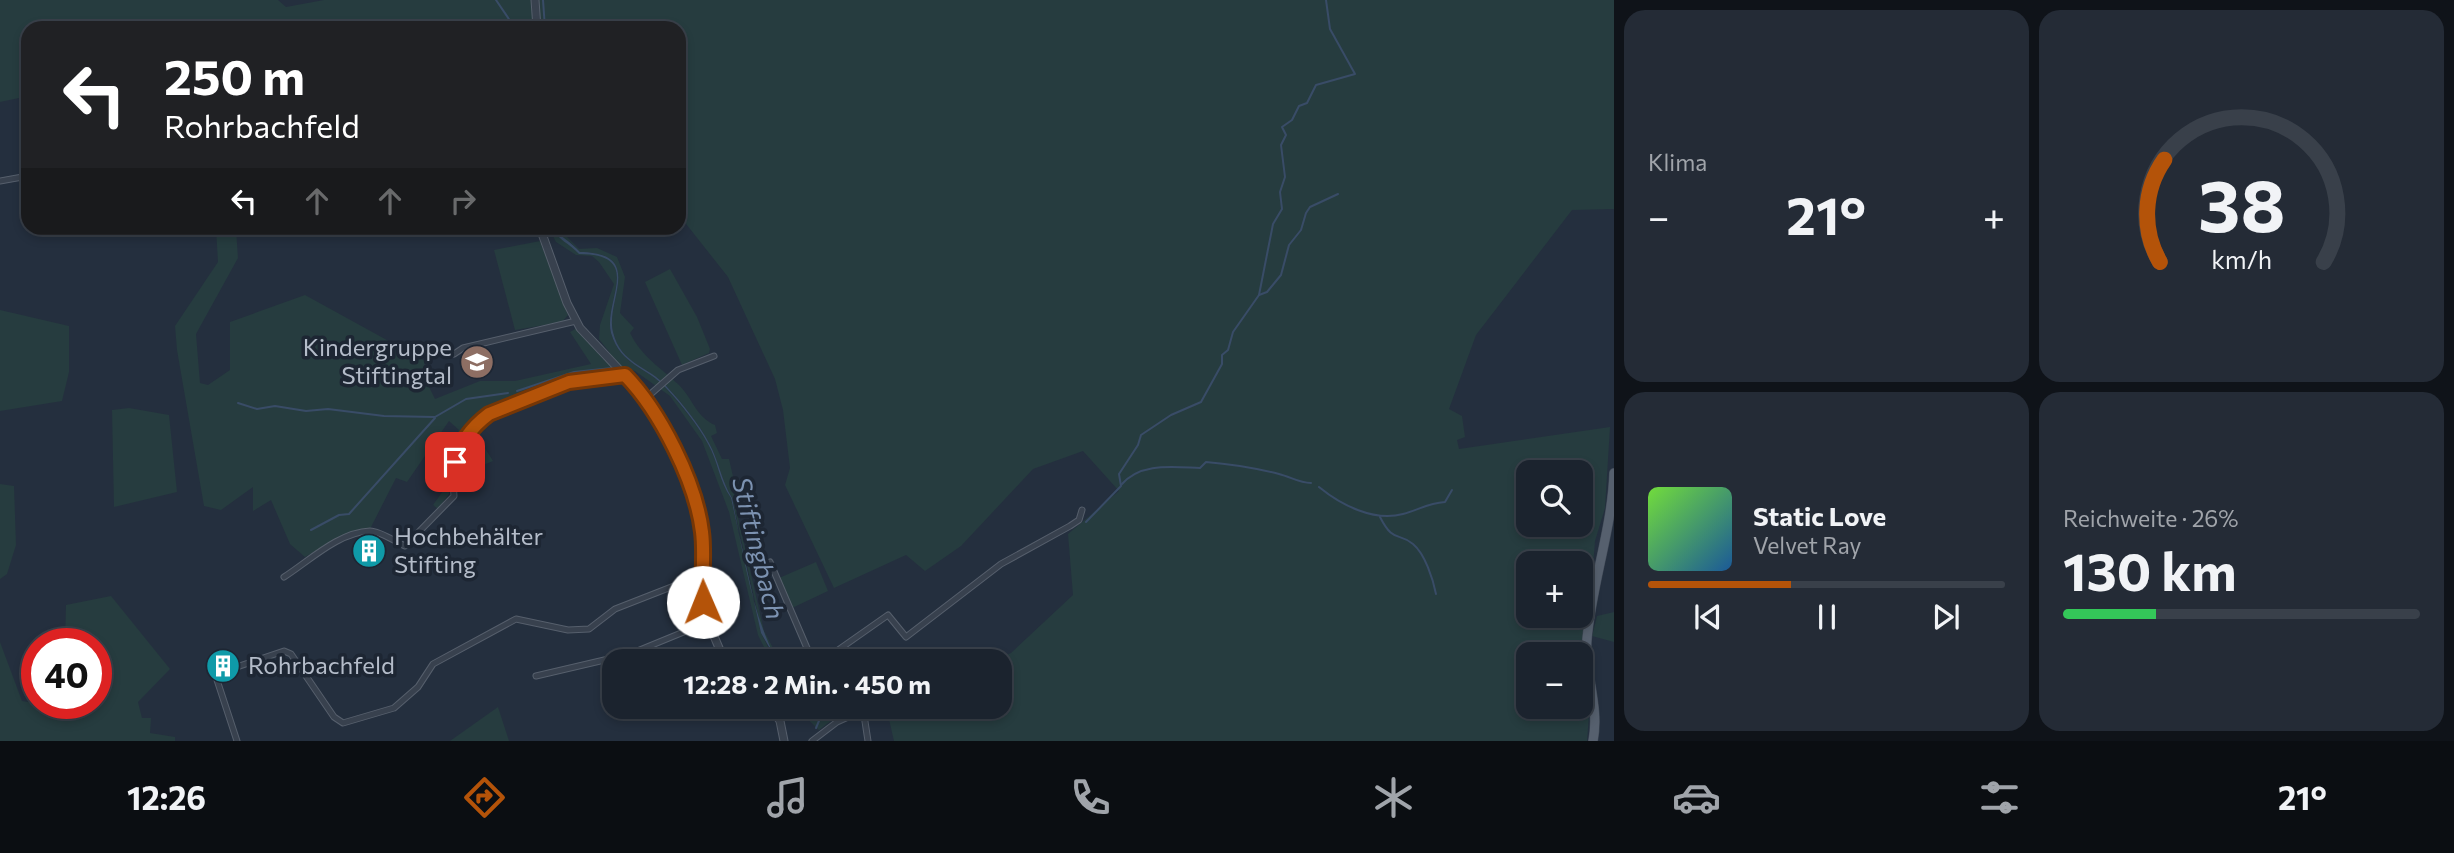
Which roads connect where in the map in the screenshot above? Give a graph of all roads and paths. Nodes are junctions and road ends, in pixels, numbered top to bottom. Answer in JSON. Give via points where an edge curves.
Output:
{"nodes":[{"id":1,"x":535,"y":0,"type":"edge"},
{"id":2,"x":536,"y":21,"type":"edge"},
{"id":3,"x":21,"y":177,"type":"edge"},
{"id":4,"x":0,"y":181,"type":"edge"},
{"id":5,"x":543,"y":235,"type":"edge"},
{"id":6,"x":576,"y":321,"type":"junction"},
{"id":7,"x":454,"y":354,"type":"dead end"},
{"id":8,"x":714,"y":356,"type":"dead end"},
{"id":9,"x":625,"y":375,"type":"junction"},
{"id":10,"x":646,"y":398,"type":"junction"},
{"id":11,"x":1614,"y":473,"type":"edge"},
{"id":12,"x":1082,"y":510,"type":"dead end"},
{"id":13,"x":1613,"y":510,"type":"edge"},
{"id":14,"x":770,"y":562,"type":"dead end"},
{"id":15,"x":702,"y":575,"type":"junction"},
{"id":16,"x":284,"y":577,"type":"dead end"},
{"id":17,"x":708,"y":622,"type":"junction"},
{"id":18,"x":720,"y":649,"type":"edge"},
{"id":19,"x":807,"y":649,"type":"edge"},
{"id":20,"x":840,"y":649,"type":"edge"},
{"id":21,"x":536,"y":676,"type":"dead end"},
{"id":22,"x":779,"y":719,"type":"edge"},
{"id":23,"x":237,"y":741,"type":"edge"},
{"id":24,"x":784,"y":741,"type":"edge"},
{"id":25,"x":812,"y":741,"type":"edge"},
{"id":26,"x":868,"y":741,"type":"edge"},
{"id":27,"x":1592,"y":741,"type":"edge"}],
"edges":[{"from":1,"to":2,"type":"street"},
{"from":3,"to":4,"type":"street"},
{"from":5,"to":6,"type":"street"},
{"from":6,"to":7,"type":"street"},
{"from":6,"to":9,"type":"street"},
{"from":8,"to":10,"type":"street","via":[[678,370]]},
{"from":9,"to":10,"type":"street"},
{"from":9,"to":16,"type":"street","via":[[569,382],[489,414],[458,448],[452,477],[454,496],[405,546],[372,531],[355,535]]},
{"from":10,"to":15,"type":"street","via":[[668,434],[699,512]]},
{"from":11,"to":13,"type":"main road"},
{"from":12,"to":20,"type":"street","via":[[1079,520],[1001,564],[906,637],[888,615]]},
{"from":13,"to":27,"type":"main road","via":[[1587,639],[1595,709]]},
{"from":14,"to":19,"type":"street"},
{"from":15,"to":17,"type":"street"},
{"from":15,"to":23,"type":"street","via":[[615,609],[589,629],[568,631],[516,619],[433,664],[418,687],[394,708],[343,723],[334,717],[291,654],[284,651],[219,673],[217,680]]},
{"from":17,"to":18,"type":"street"},
{"from":17,"to":21,"type":"street","via":[[630,653]]},
{"from":22,"to":24,"type":"street"},
{"from":25,"to":26,"type":"street","via":[[857,713],[864,716]]}]}
